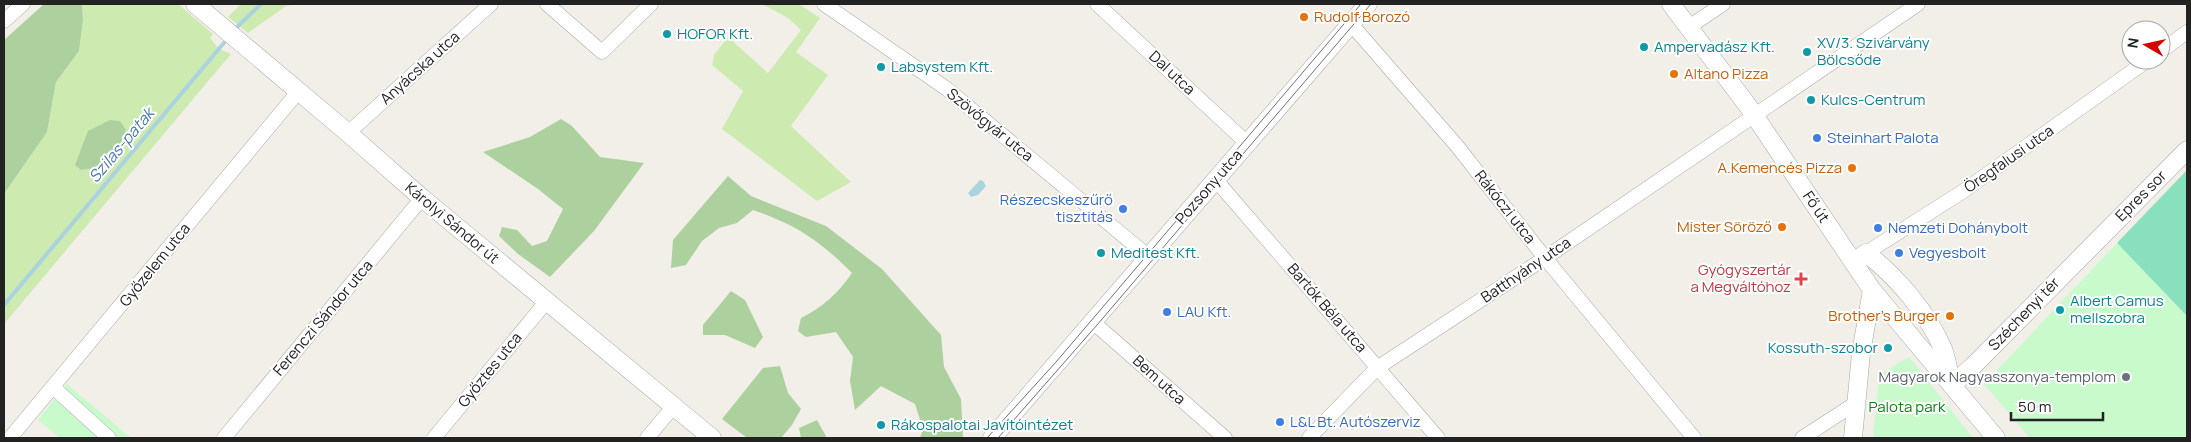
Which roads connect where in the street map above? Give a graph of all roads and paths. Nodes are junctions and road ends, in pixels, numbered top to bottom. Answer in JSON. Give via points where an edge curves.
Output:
{"nodes":[{"id":1,"x":23,"y":4,"type":"edge"},
{"id":2,"x":195,"y":4,"type":"edge"},
{"id":3,"x":491,"y":4,"type":"edge"},
{"id":4,"x":547,"y":4,"type":"edge"},
{"id":5,"x":651,"y":4,"type":"edge"},
{"id":6,"x":824,"y":4,"type":"edge"},
{"id":7,"x":1097,"y":4,"type":"edge"},
{"id":8,"x":1671,"y":4,"type":"edge"},
{"id":9,"x":1723,"y":4,"type":"edge"},
{"id":10,"x":1918,"y":4,"type":"edge"},
{"id":11,"x":1367,"y":5,"type":"edge"},
{"id":12,"x":4,"y":21,"type":"edge"},
{"id":13,"x":1351,"y":24,"type":"junction"},
{"id":14,"x":1689,"y":27,"type":"junction"},
{"id":15,"x":2187,"y":32,"type":"edge"},
{"id":16,"x":2171,"y":44,"type":"edge"},
{"id":17,"x":2134,"y":70,"type":"edge"},
{"id":18,"x":298,"y":92,"type":"junction"},
{"id":19,"x":1753,"y":115,"type":"junction"},
{"id":20,"x":348,"y":133,"type":"junction"},
{"id":21,"x":1247,"y":142,"type":"junction"},
{"id":22,"x":2187,"y":150,"type":"edge"},
{"id":23,"x":1215,"y":179,"type":"junction"},
{"id":24,"x":422,"y":198,"type":"junction"},
{"id":25,"x":2095,"y":242,"type":"joint"},
{"id":26,"x":1149,"y":257,"type":"junction"},
{"id":27,"x":1545,"y":258,"type":"junction"},
{"id":28,"x":1860,"y":258,"type":"junction"},
{"id":29,"x":1872,"y":290,"type":"junction"},
{"id":30,"x":546,"y":302,"type":"junction"},
{"id":31,"x":1094,"y":323,"type":"junction"},
{"id":32,"x":1378,"y":368,"type":"junction"},
{"id":33,"x":1952,"y":386,"type":"junction"},
{"id":34,"x":54,"y":388,"type":"junction"},
{"id":35,"x":1856,"y":403,"type":"junction"},
{"id":36,"x":674,"y":406,"type":"junction"},
{"id":37,"x":10,"y":438,"type":"edge"},
{"id":38,"x":109,"y":438,"type":"edge"},
{"id":39,"x":224,"y":438,"type":"edge"},
{"id":40,"x":434,"y":438,"type":"edge"},
{"id":41,"x":647,"y":438,"type":"edge"},
{"id":42,"x":712,"y":438,"type":"edge"},
{"id":43,"x":992,"y":438,"type":"edge"},
{"id":44,"x":1224,"y":438,"type":"edge"},
{"id":45,"x":1309,"y":438,"type":"edge"},
{"id":46,"x":1438,"y":438,"type":"edge"},
{"id":47,"x":1694,"y":438,"type":"edge"},
{"id":48,"x":1802,"y":438,"type":"edge"},
{"id":49,"x":1853,"y":438,"type":"edge"},
{"id":50,"x":1996,"y":438,"type":"edge"}],
"edges":[{"from":1,"to":12,"type":"street"},
{"from":2,"to":18,"type":"street","name":"Károlyi Sándor út"},
{"from":3,"to":20,"type":"street","name":"Anyácska utca"},
{"from":4,"to":5,"type":"street","via":[[602,52]]},
{"from":6,"to":26,"type":"street","name":"Szövőgyár utca","via":[[946,89]]},
{"from":7,"to":21,"type":"street","name":"Dal utca"},
{"from":8,"to":14,"type":"street","name":"Fő út"},
{"from":9,"to":14,"type":"street"},
{"from":10,"to":19,"type":"street","name":"Batthyány utca"},
{"from":11,"to":13,"type":"street","name":"Pozsony utca"},
{"from":13,"to":21,"type":"street","name":"Pozsony utca"},
{"from":13,"to":27,"type":"street","name":"Rákóczi utca","via":[[1457,146]]},
{"from":14,"to":19,"type":"street","name":"Fő út"},
{"from":15,"to":16,"type":"street"},
{"from":17,"to":28,"type":"street","name":"Öregfalusi utca","via":[[1962,192]]},
{"from":18,"to":20,"type":"street","name":"Károlyi Sándor út"},
{"from":18,"to":34,"type":"street","name":"Győzelem utca"},
{"from":19,"to":27,"type":"street","name":"Batthyány utca"},
{"from":19,"to":28,"type":"street","name":"Fő út"},
{"from":20,"to":24,"type":"street","name":"Károlyi Sándor út"},
{"from":21,"to":23,"type":"street","name":"Pozsony utca"},
{"from":22,"to":25,"type":"street","name":"Epres sor"},
{"from":23,"to":26,"type":"street","name":"Pozsony utca"},
{"from":23,"to":32,"type":"street","name":"Bartók Béla utca"},
{"from":24,"to":30,"type":"street","name":"Károlyi Sándor út"},
{"from":24,"to":39,"type":"street","name":"Ferenczi Sándor utca"},
{"from":25,"to":33,"type":"street","name":"Széchenyi tér"},
{"from":26,"to":31,"type":"street","name":"Pozsony utca"},
{"from":27,"to":32,"type":"street","name":"Batthyány utca"},
{"from":27,"to":47,"type":"street","name":"Rákóczi utca"},
{"from":28,"to":29,"type":"street","name":"Fő út"},
{"from":28,"to":33,"type":"street","via":[[1884,267],[1904,288],[1932,327],[1944,351]]},
{"from":29,"to":33,"type":"street"},
{"from":29,"to":35,"type":"street"},
{"from":30,"to":36,"type":"street","name":"Károlyi Sándor út"},
{"from":30,"to":40,"type":"street","name":"Győztes utca"},
{"from":31,"to":43,"type":"street","name":"Pozsony utca"},
{"from":31,"to":44,"type":"street","name":"Bem utca"},
{"from":32,"to":45,"type":"street","name":"Batthyány utca"},
{"from":32,"to":46,"type":"street","name":"Bartók Béla utca"},
{"from":33,"to":50,"type":"street"},
{"from":34,"to":37,"type":"street","name":"Győzelem utca"},
{"from":34,"to":38,"type":"street"},
{"from":35,"to":48,"type":"street"},
{"from":35,"to":49,"type":"street"},
{"from":36,"to":41,"type":"street"},
{"from":36,"to":42,"type":"street","name":"Károlyi Sándor út"}]}
